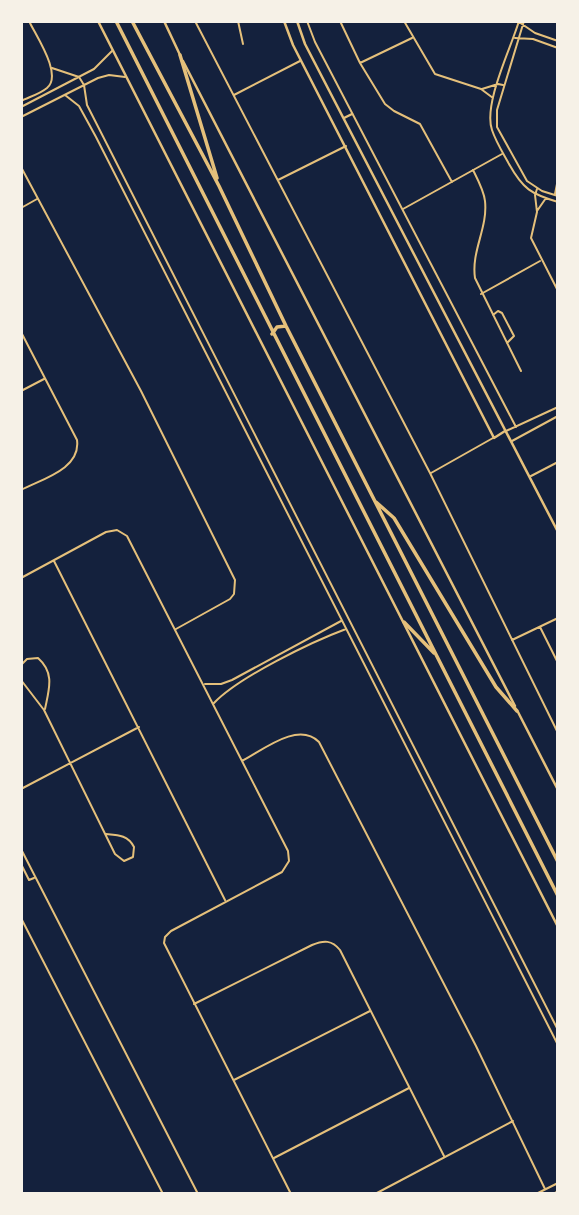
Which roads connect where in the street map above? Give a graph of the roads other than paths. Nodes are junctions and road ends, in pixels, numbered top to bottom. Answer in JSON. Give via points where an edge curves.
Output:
{"nodes":[{"id":1,"x":29,"y":21,"type":"edge"},
{"id":2,"x":98,"y":21,"type":"edge"},
{"id":3,"x":116,"y":21,"type":"edge"},
{"id":4,"x":132,"y":21,"type":"edge"},
{"id":5,"x":164,"y":21,"type":"edge"},
{"id":6,"x":195,"y":21,"type":"edge"},
{"id":7,"x":238,"y":21,"type":"edge"},
{"id":8,"x":284,"y":21,"type":"edge"},
{"id":9,"x":297,"y":21,"type":"edge"},
{"id":10,"x":307,"y":21,"type":"edge"},
{"id":11,"x":340,"y":21,"type":"edge"},
{"id":12,"x":404,"y":21,"type":"edge"},
{"id":13,"x":519,"y":22,"type":"edge"},
{"id":14,"x":524,"y":23,"type":"edge"},
{"id":15,"x":413,"y":38,"type":"junction"},
{"id":16,"x":514,"y":38,"type":"junction"},
{"id":17,"x":519,"y":39,"type":"junction"},
{"id":18,"x":558,"y":41,"type":"edge"},
{"id":19,"x":243,"y":44,"type":"dead end"},
{"id":20,"x":558,"y":48,"type":"edge"},
{"id":21,"x":113,"y":50,"type":"junction"},
{"id":22,"x":180,"y":55,"type":"junction"},
{"id":23,"x":301,"y":61,"type":"junction"},
{"id":24,"x":360,"y":63,"type":"junction"},
{"id":25,"x":52,"y":68,"type":"junction"},
{"id":26,"x":94,"y":69,"type":"junction"},
{"id":27,"x":79,"y":77,"type":"junction"},
{"id":28,"x":125,"y":77,"type":"junction"},
{"id":29,"x":98,"y":78,"type":"junction"},
{"id":30,"x":498,"y":84,"type":"junction"},
{"id":31,"x":83,"y":85,"type":"junction"},
{"id":32,"x":505,"y":86,"type":"junction"},
{"id":33,"x":481,"y":89,"type":"junction"},
{"id":34,"x":234,"y":94,"type":"junction"},
{"id":35,"x":65,"y":95,"type":"junction"},
{"id":36,"x":494,"y":98,"type":"junction"},
{"id":37,"x":21,"y":101,"type":"edge"},
{"id":38,"x":21,"y":107,"type":"edge"},
{"id":39,"x":352,"y":114,"type":"junction"},
{"id":40,"x":21,"y":117,"type":"edge"},
{"id":41,"x":344,"y":118,"type":"junction"},
{"id":42,"x":346,"y":146,"type":"junction"},
{"id":43,"x":503,"y":153,"type":"junction"},
{"id":44,"x":21,"y":167,"type":"edge"},
{"id":45,"x":473,"y":170,"type":"junction"},
{"id":46,"x":278,"y":180,"type":"junction"},
{"id":47,"x":558,"y":180,"type":"edge"},
{"id":48,"x":452,"y":182,"type":"junction"},
{"id":49,"x":219,"y":186,"type":"junction"},
{"id":50,"x":537,"y":189,"type":"junction"},
{"id":51,"x":547,"y":193,"type":"junction"},
{"id":52,"x":535,"y":195,"type":"junction"},
{"id":53,"x":556,"y":195,"type":"edge"},
{"id":54,"x":134,"y":196,"type":"junction"},
{"id":55,"x":546,"y":198,"type":"junction"},
{"id":56,"x":38,"y":199,"type":"junction"},
{"id":57,"x":128,"y":200,"type":"junction"},
{"id":58,"x":558,"y":202,"type":"edge"},
{"id":59,"x":21,"y":208,"type":"edge"},
{"id":60,"x":402,"y":210,"type":"junction"},
{"id":61,"x":537,"y":212,"type":"junction"},
{"id":62,"x":541,"y":261,"type":"junction"},
{"id":63,"x":558,"y":291,"type":"edge"},
{"id":64,"x":481,"y":294,"type":"junction"},
{"id":65,"x":492,"y":315,"type":"junction"},
{"id":66,"x":286,"y":326,"type":"junction"},
{"id":67,"x":21,"y":332,"type":"edge"},
{"id":68,"x":272,"y":334,"type":"junction"},
{"id":69,"x":506,"y":343,"type":"junction"},
{"id":70,"x":521,"y":371,"type":"dead end"},
{"id":71,"x":45,"y":379,"type":"junction"},
{"id":72,"x":21,"y":391,"type":"edge"},
{"id":73,"x":558,"y":407,"type":"edge"},
{"id":74,"x":558,"y":416,"type":"edge"},
{"id":75,"x":516,"y":426,"type":"junction"},
{"id":76,"x":252,"y":427,"type":"junction"},
{"id":77,"x":245,"y":430,"type":"junction"},
{"id":78,"x":506,"y":431,"type":"junction"},
{"id":79,"x":494,"y":438,"type":"junction"},
{"id":80,"x":511,"y":442,"type":"junction"},
{"id":81,"x":558,"y":462,"type":"edge"},
{"id":82,"x":430,"y":474,"type":"junction"},
{"id":83,"x":530,"y":477,"type":"junction"},
{"id":84,"x":21,"y":490,"type":"edge"},
{"id":85,"x":375,"y":502,"type":"junction"},
{"id":86,"x":302,"y":526,"type":"junction"},
{"id":87,"x":296,"y":530,"type":"junction"},
{"id":88,"x":558,"y":532,"type":"edge"},
{"id":89,"x":53,"y":560,"type":"junction"},
{"id":90,"x":21,"y":578,"type":"edge"},
{"id":91,"x":558,"y":618,"type":"edge"},
{"id":92,"x":342,"y":620,"type":"junction"},
{"id":93,"x":404,"y":622,"type":"junction"},
{"id":94,"x":540,"y":627,"type":"junction"},
{"id":95,"x":176,"y":629,"type":"junction"},
{"id":96,"x":346,"y":629,"type":"junction"},
{"id":97,"x":512,"y":640,"type":"junction"},
{"id":98,"x":437,"y":657,"type":"junction"},
{"id":99,"x":558,"y":663,"type":"edge"},
{"id":100,"x":21,"y":665,"type":"edge"},
{"id":101,"x":21,"y":680,"type":"edge"},
{"id":102,"x":203,"y":683,"type":"junction"},
{"id":103,"x":213,"y":703,"type":"junction"},
{"id":104,"x":44,"y":710,"type":"junction"},
{"id":105,"x":517,"y":711,"type":"junction"},
{"id":106,"x":140,"y":727,"type":"junction"},
{"id":107,"x":558,"y":733,"type":"edge"},
{"id":108,"x":242,"y":761,"type":"junction"},
{"id":109,"x":71,"y":763,"type":"junction"},
{"id":110,"x":21,"y":789,"type":"edge"},
{"id":111,"x":558,"y":790,"type":"edge"},
{"id":112,"x":106,"y":834,"type":"junction"},
{"id":113,"x":21,"y":849,"type":"edge"},
{"id":114,"x":558,"y":862,"type":"edge"},
{"id":115,"x":21,"y":864,"type":"edge"},
{"id":116,"x":35,"y":877,"type":"junction"},
{"id":117,"x":558,"y":896,"type":"edge"},
{"id":118,"x":226,"y":902,"type":"junction"},
{"id":119,"x":496,"y":908,"type":"junction"},
{"id":120,"x":489,"y":911,"type":"junction"},
{"id":121,"x":21,"y":918,"type":"edge"},
{"id":122,"x":558,"y":927,"type":"edge"},
{"id":123,"x":194,"y":1004,"type":"junction"},
{"id":124,"x":371,"y":1011,"type":"junction"},
{"id":125,"x":558,"y":1030,"type":"edge"},
{"id":126,"x":558,"y":1045,"type":"edge"},
{"id":127,"x":233,"y":1081,"type":"junction"},
{"id":128,"x":410,"y":1088,"type":"junction"},
{"id":129,"x":160,"y":1120,"type":"junction"},
{"id":130,"x":513,"y":1121,"type":"junction"},
{"id":131,"x":154,"y":1123,"type":"dead end"},
{"id":132,"x":444,"y":1156,"type":"junction"},
{"id":133,"x":273,"y":1158,"type":"junction"},
{"id":134,"x":558,"y":1183,"type":"edge"},
{"id":135,"x":545,"y":1189,"type":"junction"},
{"id":136,"x":558,"y":1191,"type":"edge"},
{"id":137,"x":163,"y":1194,"type":"edge"},
{"id":138,"x":198,"y":1194,"type":"edge"},
{"id":139,"x":290,"y":1194,"type":"edge"},
{"id":140,"x":374,"y":1194,"type":"edge"},
{"id":141,"x":536,"y":1194,"type":"edge"},
{"id":142,"x":553,"y":1194,"type":"edge"}],
"edges":[{"from":1,"to":25,"type":"street"},
{"from":2,"to":21,"type":"street"},
{"from":3,"to":68,"type":"highway"},
{"from":4,"to":49,"type":"highway"},
{"from":5,"to":22,"type":"street"},
{"from":6,"to":34,"type":"street"},
{"from":7,"to":19,"type":"street"},
{"from":8,"to":23,"type":"street"},
{"from":9,"to":41,"type":"street"},
{"from":10,"to":39,"type":"street"},
{"from":11,"to":24,"type":"street"},
{"from":12,"to":15,"type":"street"},
{"from":13,"to":14,"type":"street"},
{"from":13,"to":16,"type":"street"},
{"from":14,"to":17,"type":"street"},
{"from":14,"to":18,"type":"street","via":[[535,33]]},
{"from":15,"to":24,"type":"street"},
{"from":15,"to":33,"type":"street","via":[[435,74]]},
{"from":16,"to":17,"type":"street"},
{"from":16,"to":30,"type":"street"},
{"from":17,"to":20,"type":"street"},
{"from":17,"to":32,"type":"street"},
{"from":21,"to":26,"type":"street"},
{"from":21,"to":28,"type":"street"},
{"from":22,"to":49,"type":"highway"},
{"from":22,"to":105,"type":"street"},
{"from":23,"to":34,"type":"street"},
{"from":23,"to":42,"type":"street"},
{"from":24,"to":48,"type":"street","via":[[389,108],[420,124]]},
{"from":25,"to":27,"type":"street"},
{"from":25,"to":37,"type":"street","via":[[48,88]]},
{"from":26,"to":27,"type":"street"},
{"from":26,"to":29,"type":"street"},
{"from":27,"to":31,"type":"street"},
{"from":27,"to":38,"type":"street"},
{"from":28,"to":29,"type":"street"},
{"from":28,"to":93,"type":"street"},
{"from":29,"to":31,"type":"street"},
{"from":30,"to":32,"type":"street"},
{"from":30,"to":33,"type":"street"},
{"from":30,"to":36,"type":"street"},
{"from":31,"to":35,"type":"street"},
{"from":31,"to":54,"type":"street","via":[[87,105]]},
{"from":32,"to":50,"type":"street","via":[[497,127],[523,176]]},
{"from":33,"to":36,"type":"street"},
{"from":34,"to":46,"type":"street"},
{"from":35,"to":40,"type":"street"},
{"from":35,"to":57,"type":"street","via":[[81,109]]},
{"from":36,"to":43,"type":"street","via":[[491,126]]},
{"from":39,"to":41,"type":"street"},
{"from":39,"to":60,"type":"street"},
{"from":41,"to":78,"type":"street"},
{"from":42,"to":46,"type":"street"},
{"from":42,"to":79,"type":"street"},
{"from":43,"to":45,"type":"street"},
{"from":43,"to":52,"type":"street","via":[[520,182]]},
{"from":44,"to":56,"type":"street"},
{"from":45,"to":48,"type":"street"},
{"from":45,"to":64,"type":"street","via":[[485,202],[484,225],[473,261]]},
{"from":46,"to":82,"type":"street"},
{"from":47,"to":53,"type":"street"},
{"from":48,"to":60,"type":"street"},
{"from":49,"to":66,"type":"highway"},
{"from":50,"to":51,"type":"street"},
{"from":50,"to":52,"type":"street"},
{"from":51,"to":53,"type":"street"},
{"from":51,"to":55,"type":"street"},
{"from":52,"to":55,"type":"street"},
{"from":52,"to":61,"type":"street"},
{"from":54,"to":57,"type":"street"},
{"from":54,"to":76,"type":"street"},
{"from":55,"to":58,"type":"street"},
{"from":55,"to":61,"type":"street"},
{"from":56,"to":59,"type":"street"},
{"from":56,"to":95,"type":"street","via":[[235,580],[230,599]]},
{"from":57,"to":77,"type":"street"},
{"from":60,"to":75,"type":"street"},
{"from":61,"to":62,"type":"street","via":[[531,238]]},
{"from":62,"to":63,"type":"street"},
{"from":62,"to":64,"type":"street"},
{"from":64,"to":65,"type":"street"},
{"from":65,"to":69,"type":"street"},
{"from":65,"to":69,"type":"street","via":[[500,312],[514,336]]},
{"from":66,"to":68,"type":"highway"},
{"from":66,"to":85,"type":"highway"},
{"from":67,"to":71,"type":"street"},
{"from":68,"to":98,"type":"highway"},
{"from":69,"to":70,"type":"street"},
{"from":71,"to":72,"type":"street"},
{"from":71,"to":84,"type":"street","via":[[78,449],[69,465]]},
{"from":73,"to":75,"type":"street"},
{"from":74,"to":80,"type":"street"},
{"from":75,"to":78,"type":"street"},
{"from":76,"to":77,"type":"street"},
{"from":76,"to":86,"type":"street"},
{"from":77,"to":87,"type":"street"},
{"from":78,"to":79,"type":"street"},
{"from":78,"to":80,"type":"street"},
{"from":79,"to":82,"type":"street"},
{"from":80,"to":83,"type":"street"},
{"from":81,"to":83,"type":"street"},
{"from":82,"to":97,"type":"street"},
{"from":83,"to":88,"type":"street"},
{"from":85,"to":105,"type":"highway","via":[[394,518],[496,687]]},
{"from":85,"to":114,"type":"highway"},
{"from":86,"to":87,"type":"street"},
{"from":86,"to":119,"type":"street"},
{"from":87,"to":92,"type":"street"},
{"from":89,"to":90,"type":"street"},
{"from":89,"to":95,"type":"street","via":[[106,532],[124,533]]},
{"from":89,"to":106,"type":"street"},
{"from":91,"to":94,"type":"street"},
{"from":92,"to":96,"type":"street"},
{"from":92,"to":102,"type":"street","via":[[232,680]]},
{"from":93,"to":98,"type":"highway"},
{"from":93,"to":122,"type":"street"},
{"from":94,"to":97,"type":"street"},
{"from":94,"to":99,"type":"street"},
{"from":95,"to":102,"type":"street"},
{"from":96,"to":103,"type":"street","via":[[235,685]]},
{"from":96,"to":120,"type":"street"},
{"from":97,"to":107,"type":"street"},
{"from":98,"to":117,"type":"highway"},
{"from":100,"to":104,"type":"street","via":[[38,658],[46,667],[51,678]]},
{"from":101,"to":104,"type":"street"},
{"from":102,"to":103,"type":"street"},
{"from":103,"to":108,"type":"street"},
{"from":104,"to":109,"type":"street"},
{"from":105,"to":111,"type":"street"},
{"from":106,"to":109,"type":"street"},
{"from":106,"to":118,"type":"street"},
{"from":108,"to":118,"type":"street","via":[[288,850],[289,861],[277,876]]},
{"from":108,"to":130,"type":"street","via":[[296,734],[310,735],[319,742]]},
{"from":109,"to":110,"type":"street"},
{"from":109,"to":112,"type":"street"},
{"from":112,"to":112,"type":"street","via":[[128,839],[134,847],[133,857],[117,858]]},
{"from":113,"to":116,"type":"street"},
{"from":115,"to":116,"type":"street","via":[[29,880]]},
{"from":116,"to":129,"type":"street"},
{"from":118,"to":123,"type":"street","via":[[165,937],[165,948]]},
{"from":119,"to":120,"type":"street"},
{"from":119,"to":125,"type":"street"},
{"from":120,"to":126,"type":"street"},
{"from":121,"to":137,"type":"street"},
{"from":123,"to":124,"type":"street","via":[[323,941],[340,950]]},
{"from":123,"to":127,"type":"street"},
{"from":124,"to":127,"type":"street"},
{"from":124,"to":128,"type":"street"},
{"from":127,"to":133,"type":"street"},
{"from":128,"to":132,"type":"street"},
{"from":128,"to":133,"type":"street"},
{"from":129,"to":131,"type":"street"},
{"from":129,"to":138,"type":"street"},
{"from":130,"to":132,"type":"street"},
{"from":130,"to":135,"type":"street"},
{"from":132,"to":140,"type":"street"},
{"from":133,"to":139,"type":"street"},
{"from":134,"to":135,"type":"street"},
{"from":135,"to":141,"type":"street"},
{"from":136,"to":142,"type":"street"}]}
